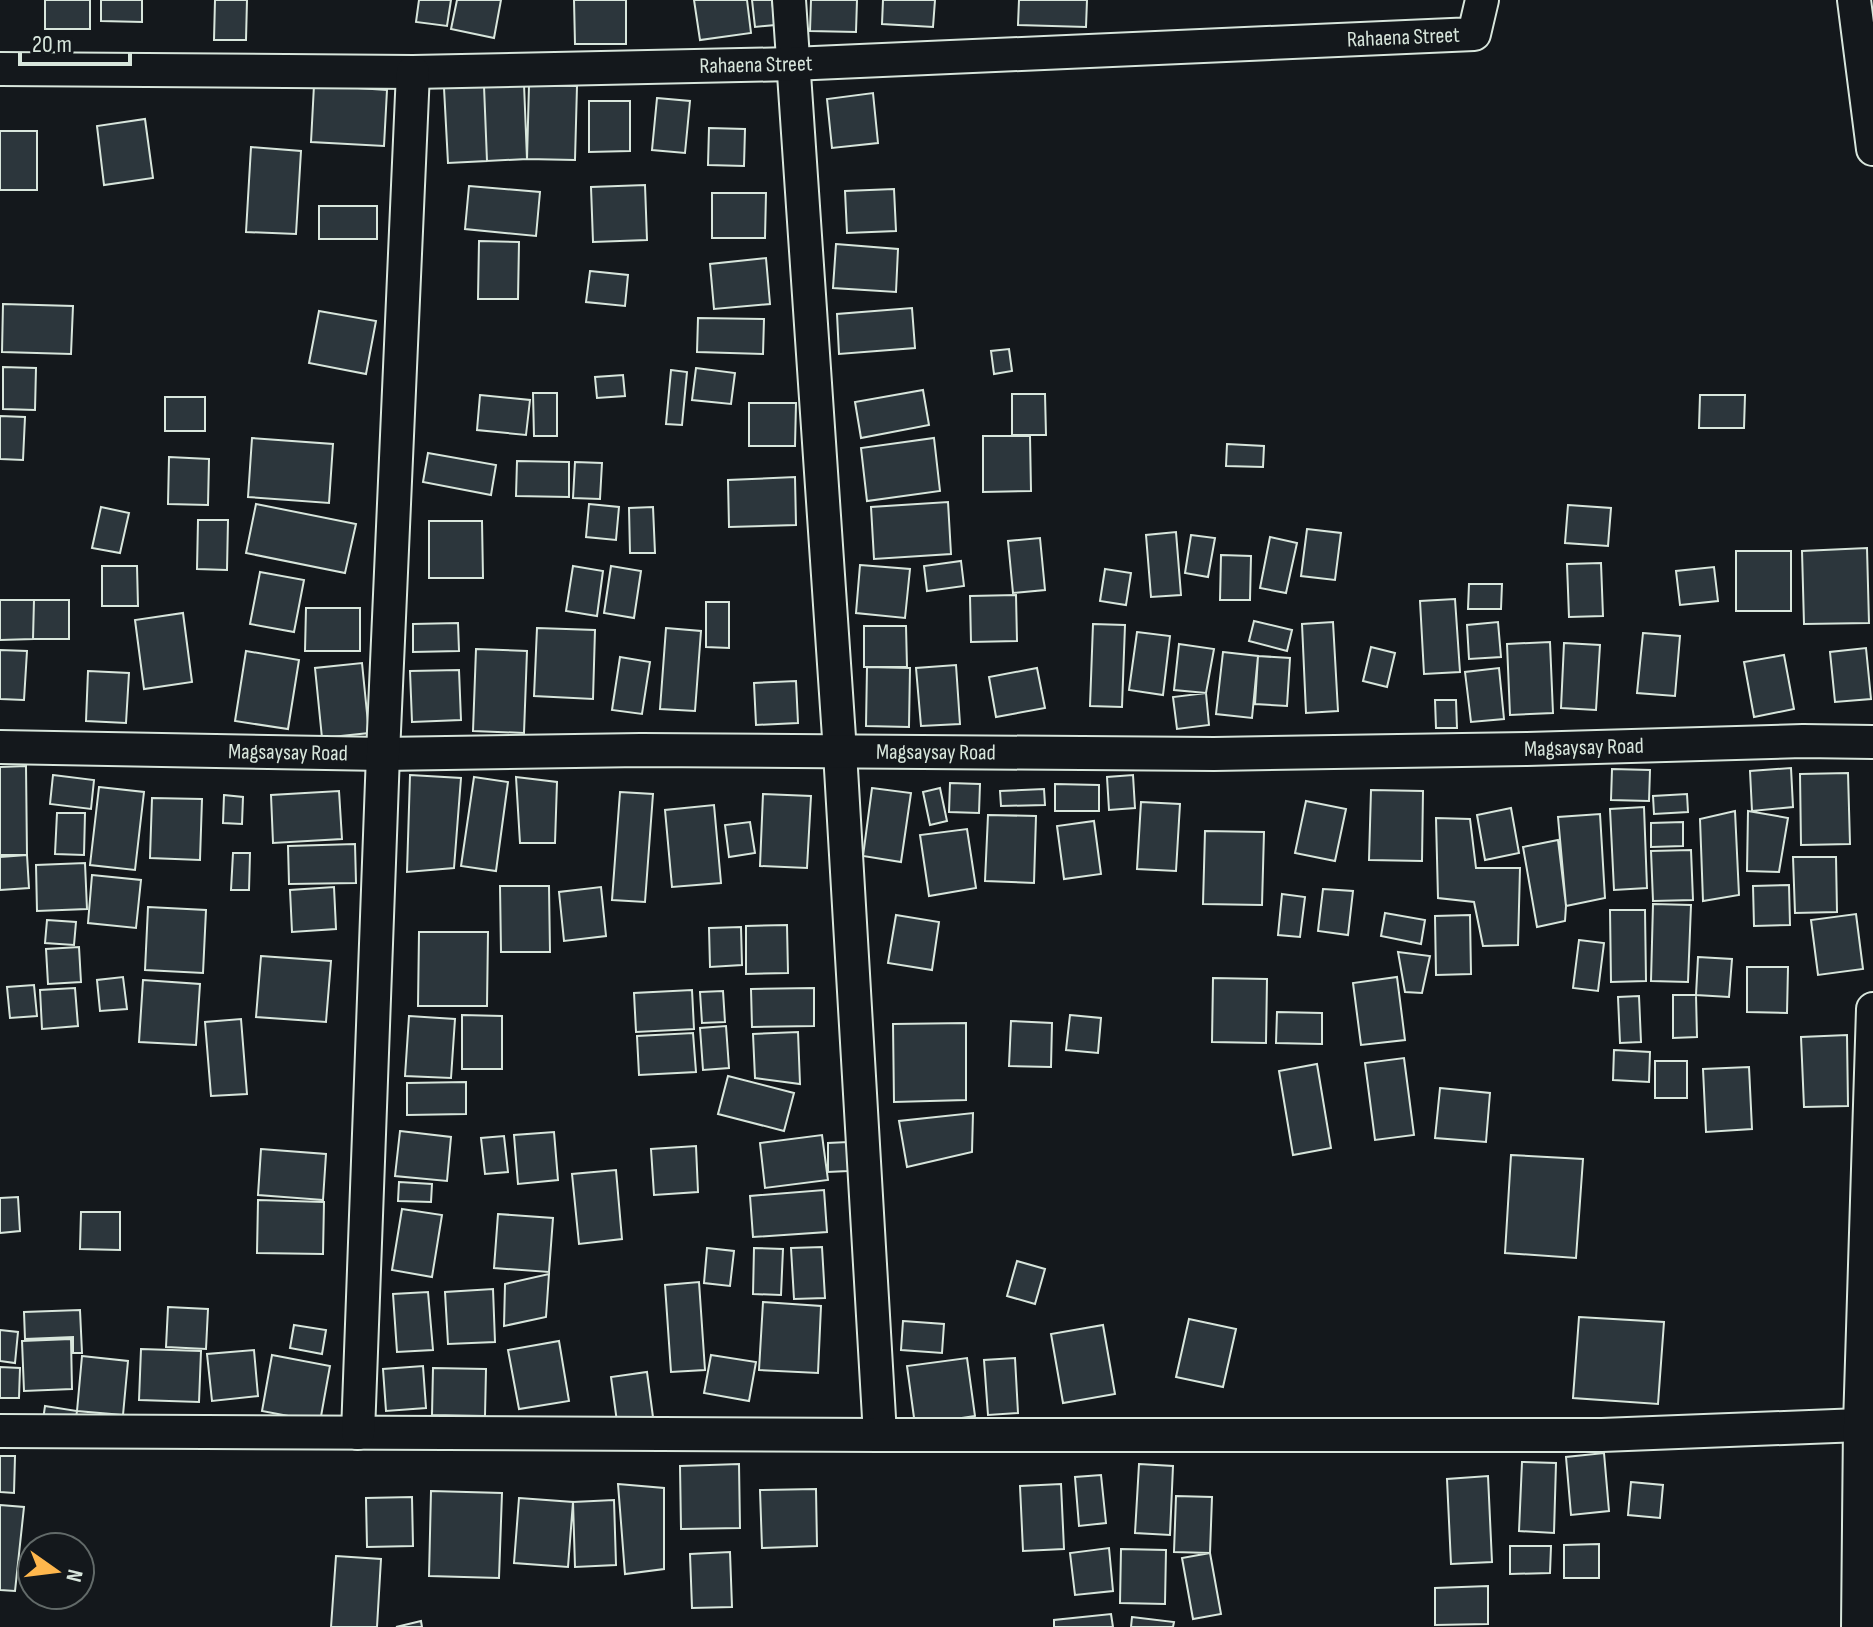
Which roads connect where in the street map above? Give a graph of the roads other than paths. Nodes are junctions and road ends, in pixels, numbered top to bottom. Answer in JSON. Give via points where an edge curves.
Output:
{"nodes":[{"id":1,"x":789,"y":0,"type":"edge"},
{"id":2,"x":1482,"y":0,"type":"edge"},
{"id":3,"x":1854,"y":0,"type":"edge"},
{"id":4,"x":792,"y":64,"type":"junction"},
{"id":5,"x":0,"y":69,"type":"edge"},
{"id":6,"x":413,"y":72,"type":"junction"},
{"id":7,"x":1873,"y":149,"type":"edge"},
{"id":8,"x":1873,"y":742,"type":"edge"},
{"id":9,"x":0,"y":747,"type":"edge"},
{"id":10,"x":840,"y":752,"type":"junction"},
{"id":11,"x":383,"y":754,"type":"junction"},
{"id":12,"x":1873,"y":1009,"type":"edge"},
{"id":13,"x":1868,"y":1334,"type":"edge"},
{"id":14,"x":1860,"y":1425,"type":"junction"},
{"id":15,"x":0,"y":1431,"type":"edge"},
{"id":16,"x":358,"y":1433,"type":"junction"},
{"id":17,"x":880,"y":1435,"type":"junction"},
{"id":18,"x":1858,"y":1627,"type":"edge"}],
"edges":[{"from":1,"to":4,"type":"street"},
{"from":2,"to":4,"type":"street","name":"Rahaena Street","via":[[1474,34]]},
{"from":3,"to":7,"type":"street"},
{"from":4,"to":6,"type":"street","name":"Rahaena Street"},
{"from":4,"to":10,"type":"street"},
{"from":5,"to":6,"type":"street","name":"Rahaena Street"},
{"from":6,"to":11,"type":"street"},
{"from":8,"to":10,"type":"street","name":"Magsaysay Road","via":[[1214,754]]},
{"from":9,"to":11,"type":"street","name":"Magsaysay Road"},
{"from":10,"to":11,"type":"street","name":"Magsaysay Road"},
{"from":10,"to":17,"type":"street"},
{"from":11,"to":16,"type":"street"},
{"from":12,"to":13,"type":"street"},
{"from":13,"to":14,"type":"street"},
{"from":14,"to":17,"type":"street","via":[[1602,1435]]},
{"from":14,"to":18,"type":"street"},
{"from":15,"to":16,"type":"street"},
{"from":16,"to":17,"type":"street"}]}
